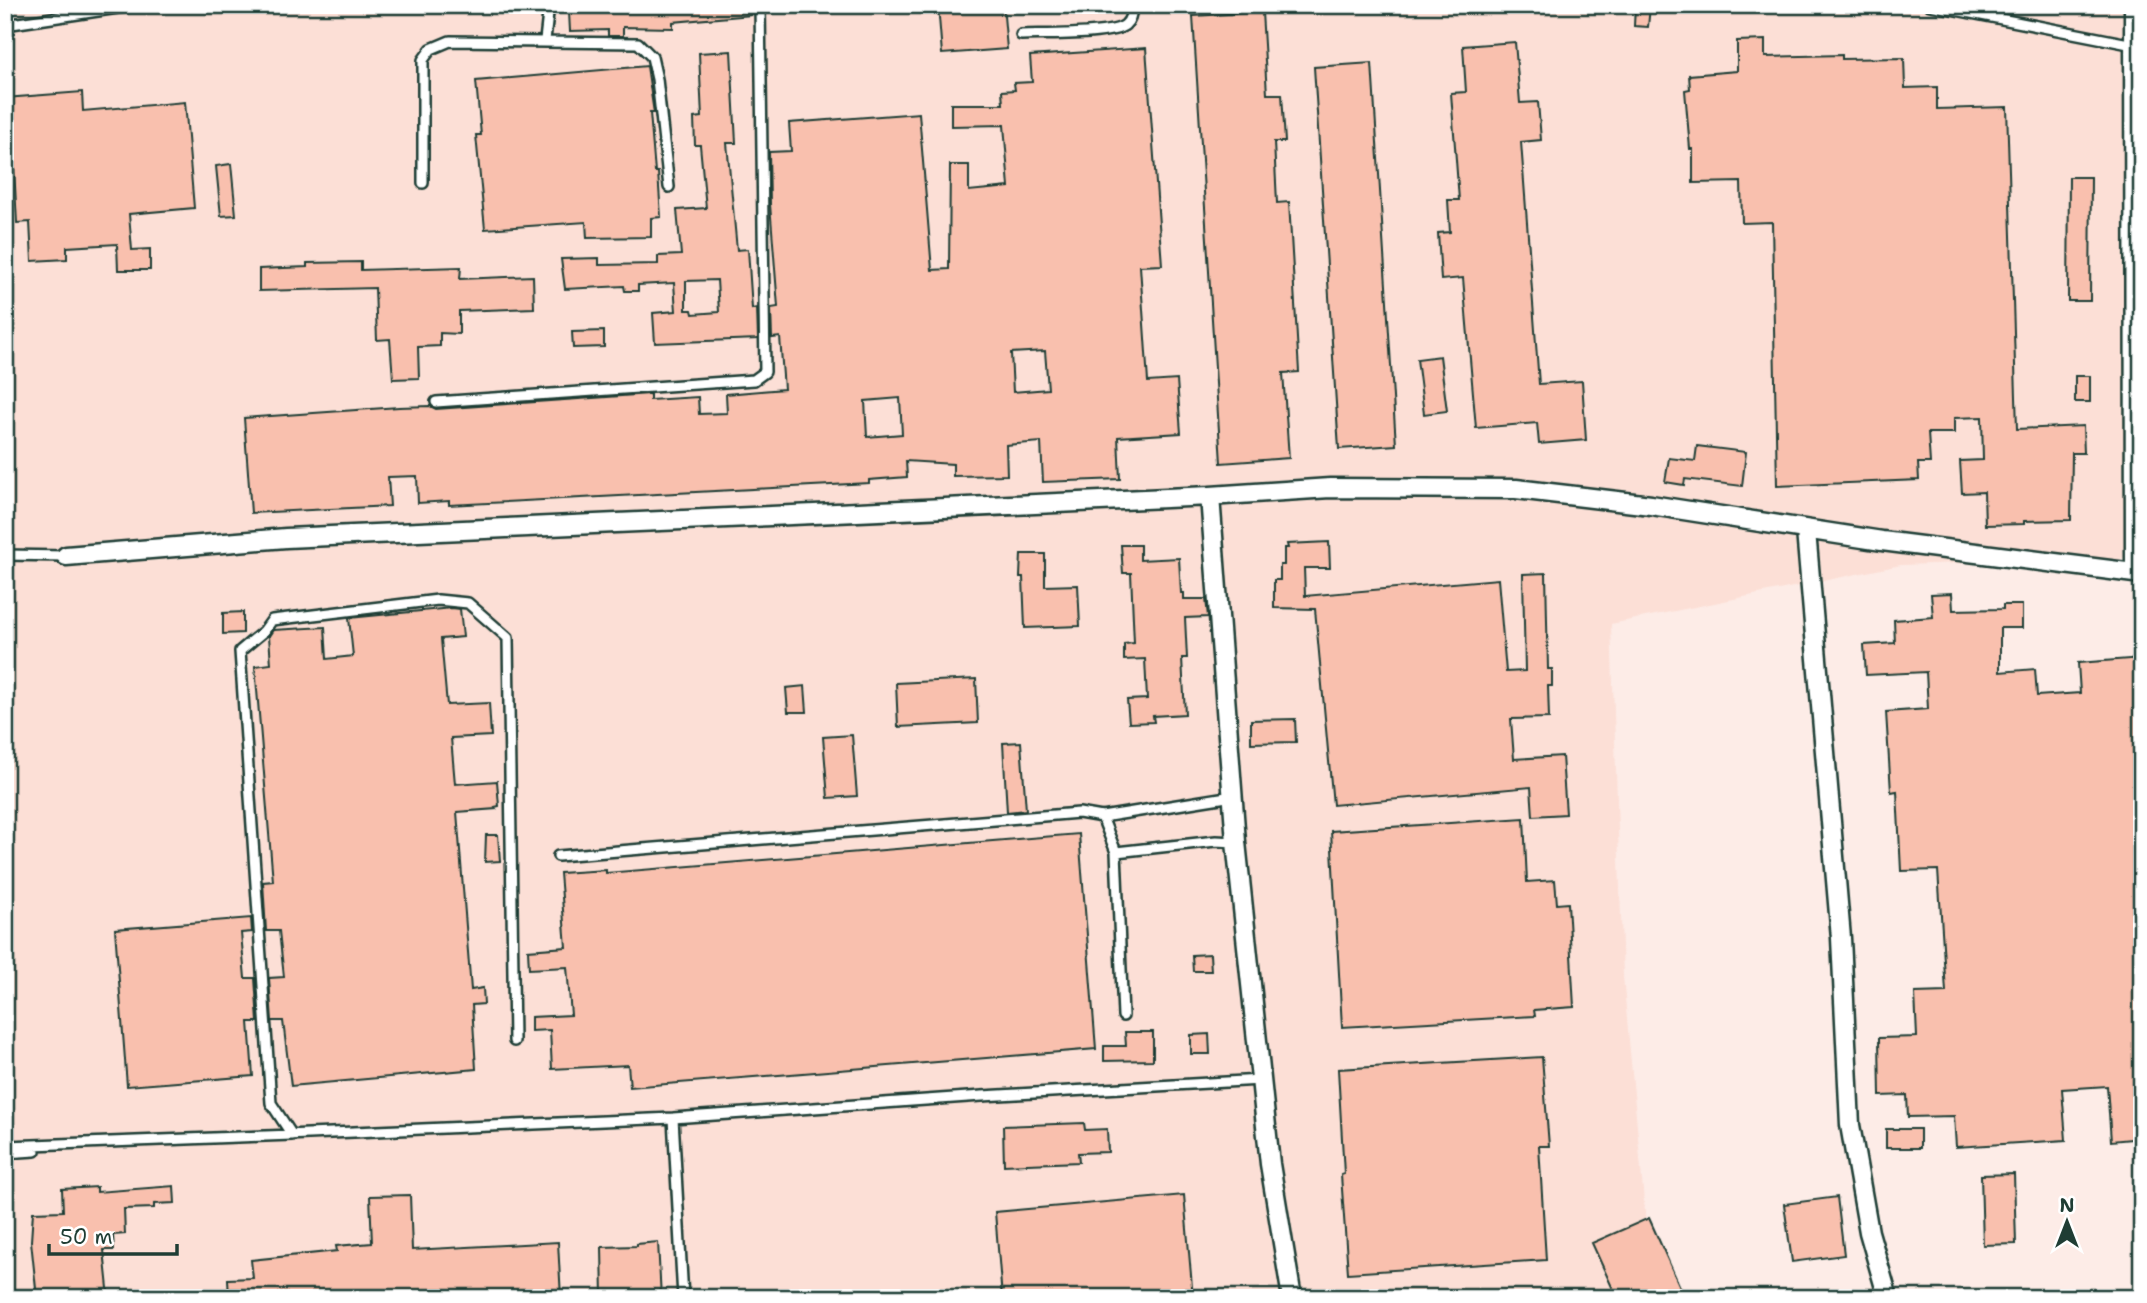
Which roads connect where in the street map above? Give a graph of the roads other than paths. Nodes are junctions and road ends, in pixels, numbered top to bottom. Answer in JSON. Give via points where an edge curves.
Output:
{"nodes":[{"id":1,"x":138,"y":5,"type":"edge"},
{"id":2,"x":549,"y":5,"type":"edge"},
{"id":3,"x":760,"y":5,"type":"edge"},
{"id":4,"x":1132,"y":5,"type":"edge"},
{"id":5,"x":1930,"y":5,"type":"edge"},
{"id":6,"x":2134,"y":5,"type":"edge"},
{"id":7,"x":5,"y":25,"type":"edge"},
{"id":8,"x":1021,"y":35,"type":"dead end"},
{"id":9,"x":545,"y":40,"type":"junction"},
{"id":10,"x":2134,"y":44,"type":"junction"},
{"id":11,"x":424,"y":183,"type":"dead end"},
{"id":12,"x":669,"y":187,"type":"dead end"},
{"id":13,"x":436,"y":402,"type":"dead end"},
{"id":14,"x":1210,"y":496,"type":"junction"},
{"id":15,"x":1806,"y":531,"type":"junction"},
{"id":16,"x":5,"y":555,"type":"edge"},
{"id":17,"x":66,"y":556,"type":"joint"},
{"id":18,"x":2139,"y":574,"type":"edge"},
{"id":19,"x":1233,"y":796,"type":"junction"},
{"id":20,"x":1102,"y":817,"type":"junction"},
{"id":21,"x":1236,"y":842,"type":"junction"},
{"id":22,"x":1116,"y":852,"type":"junction"},
{"id":23,"x":558,"y":856,"type":"dead end"},
{"id":24,"x":1123,"y":1016,"type":"dead end"},
{"id":25,"x":514,"y":1041,"type":"dead end"},
{"id":26,"x":1262,"y":1080,"type":"junction"},
{"id":27,"x":673,"y":1118,"type":"junction"},
{"id":28,"x":5,"y":1132,"type":"edge"},
{"id":29,"x":292,"y":1135,"type":"junction"},
{"id":30,"x":5,"y":1153,"type":"edge"},
{"id":31,"x":683,"y":1298,"type":"edge"},
{"id":32,"x":1292,"y":1298,"type":"edge"},
{"id":33,"x":1888,"y":1298,"type":"edge"}],
"edges":[{"from":1,"to":7,"type":"lane"},
{"from":2,"to":9,"type":"lane"},
{"from":3,"to":13,"type":"lane","via":[[765,372],[754,380]]},
{"from":4,"to":8,"type":"lane","via":[[1125,26],[1107,32]]},
{"from":5,"to":10,"type":"lane"},
{"from":6,"to":10,"type":"street"},
{"from":9,"to":11,"type":"lane","via":[[450,41],[431,49],[424,60]]},
{"from":9,"to":12,"type":"lane","via":[[638,43],[652,57]]},
{"from":10,"to":18,"type":"street"},
{"from":14,"to":15,"type":"street","via":[[1330,488],[1516,489],[1651,505]]},
{"from":14,"to":17,"type":"street","via":[[286,538]]},
{"from":14,"to":19,"type":"street"},
{"from":15,"to":18,"type":"street"},
{"from":15,"to":33,"type":"street","via":[[1840,938],[1850,1125],[1869,1232]]},
{"from":16,"to":17,"type":"lane"},
{"from":19,"to":20,"type":"lane"},
{"from":19,"to":21,"type":"street"},
{"from":20,"to":22,"type":"lane"},
{"from":20,"to":23,"type":"lane","via":[[1079,813]]},
{"from":21,"to":22,"type":"lane"},
{"from":21,"to":26,"type":"street"},
{"from":22,"to":24,"type":"lane"},
{"from":25,"to":29,"type":"lane","via":[[508,638],[468,603],[438,600],[272,620],[240,650],[271,1103]]},
{"from":26,"to":27,"type":"lane"},
{"from":26,"to":32,"type":"street","via":[[1270,1164]]},
{"from":27,"to":29,"type":"lane"},
{"from":27,"to":31,"type":"lane"},
{"from":28,"to":29,"type":"lane","via":[[8,1146]]},
{"from":29,"to":30,"type":"lane"}]}
